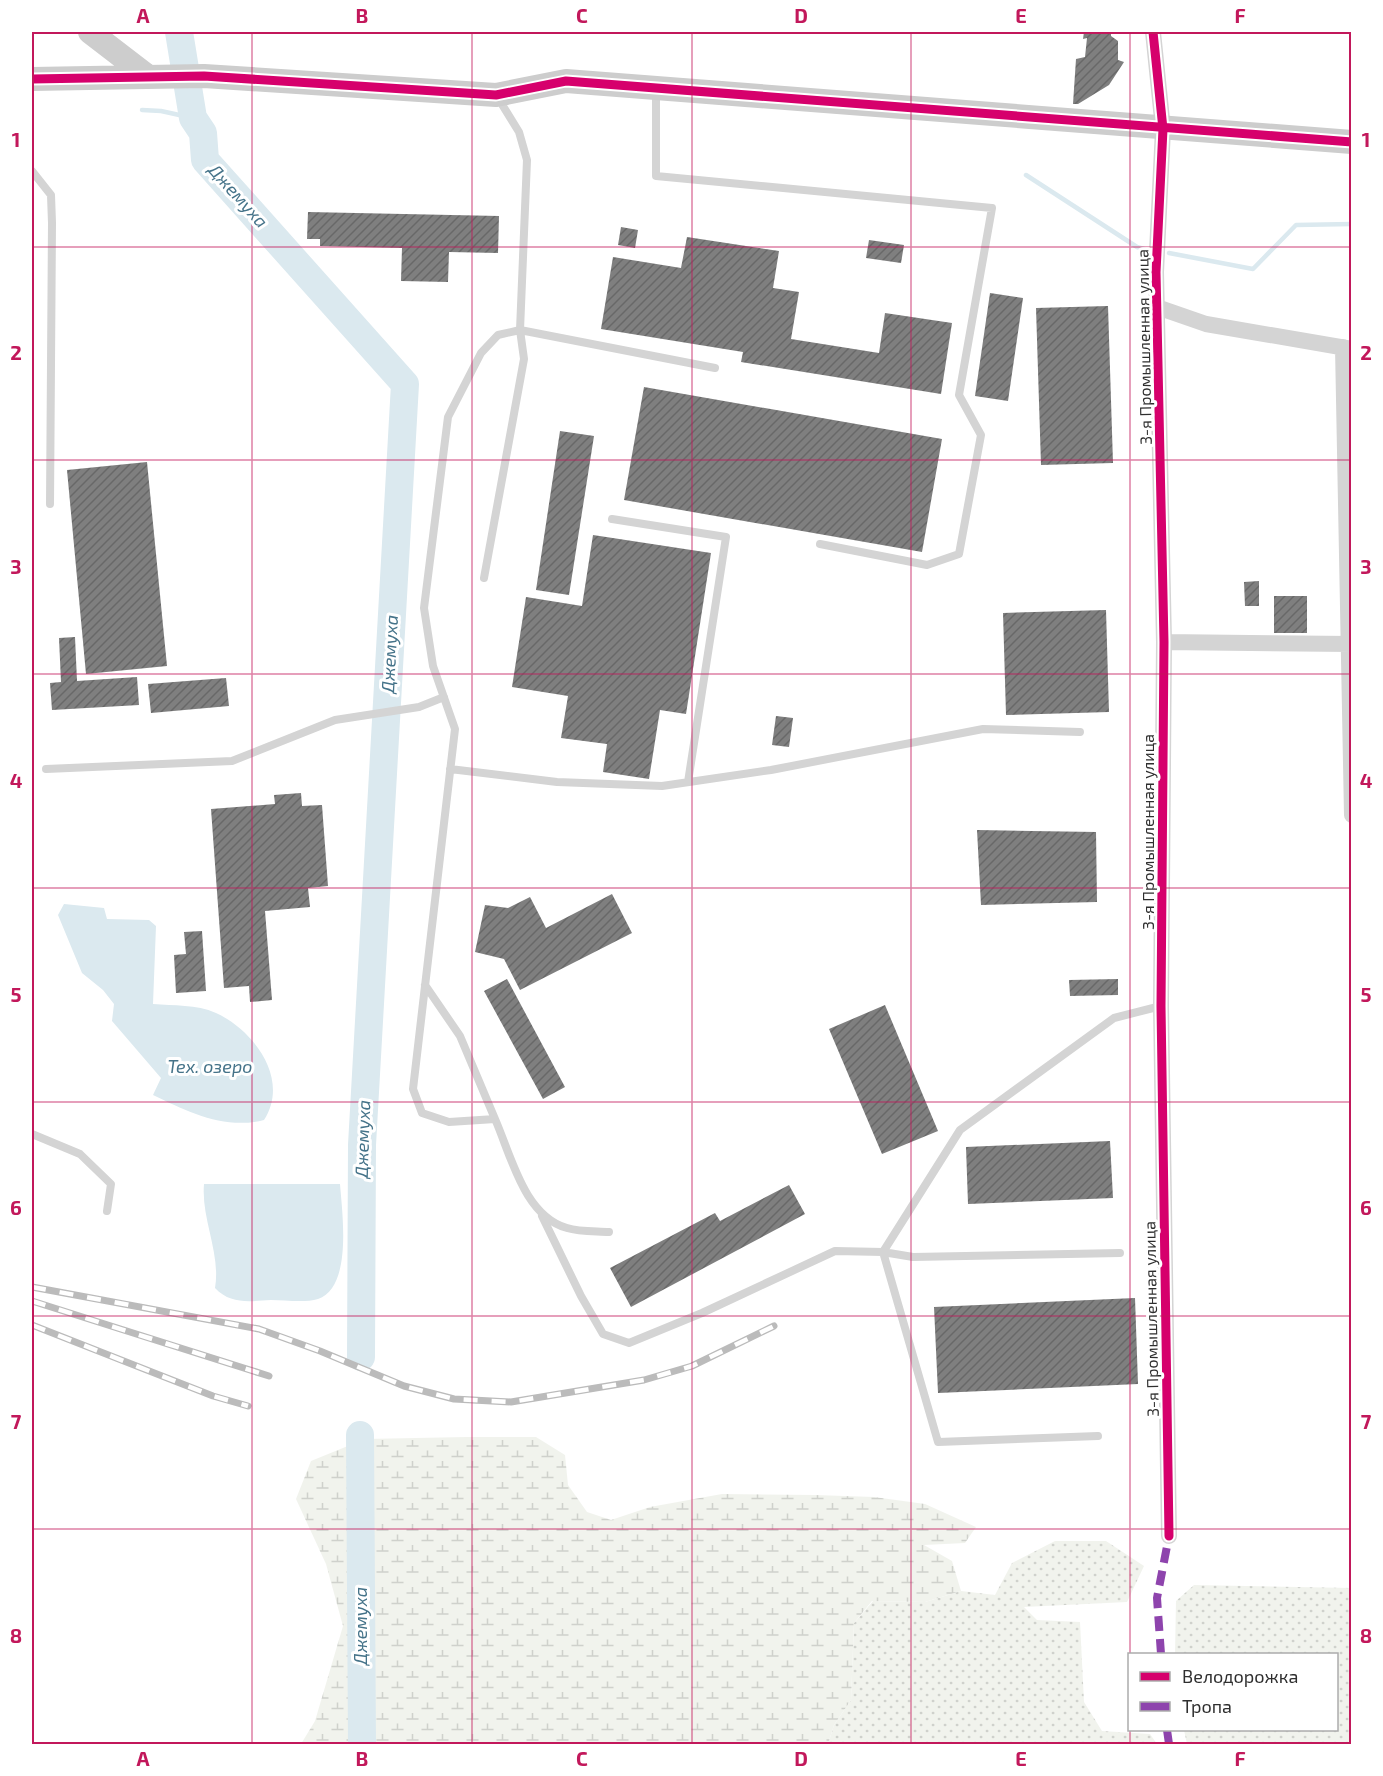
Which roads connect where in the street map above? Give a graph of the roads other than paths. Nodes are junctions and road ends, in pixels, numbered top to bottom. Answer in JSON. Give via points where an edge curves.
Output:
{"nodes":[{"id":1,"x":90,"y":32,"type":"edge"},
{"id":2,"x":1153,"y":32,"type":"edge"},
{"id":3,"x":150,"y":75,"type":"junction"},
{"id":4,"x":32,"y":80,"type":"edge"},
{"id":5,"x":656,"y":89,"type":"junction"},
{"id":6,"x":496,"y":95,"type":"junction"},
{"id":7,"x":1164,"y":129,"type":"junction"},
{"id":8,"x":1352,"y":142,"type":"edge"},
{"id":9,"x":32,"y":171,"type":"edge"},
{"id":10,"x":1158,"y":307,"type":"junction"},
{"id":11,"x":520,"y":330,"type":"junction"},
{"id":12,"x":1347,"y":348,"type":"edge"},
{"id":13,"x":715,"y":368,"type":"dead end"},
{"id":14,"x":50,"y":504,"type":"dead end"},
{"id":15,"x":612,"y":519,"type":"dead end"},
{"id":16,"x":820,"y":544,"type":"dead end"},
{"id":17,"x":484,"y":578,"type":"dead end"},
{"id":18,"x":1164,"y":642,"type":"junction"},
{"id":19,"x":1350,"y":644,"type":"edge"},
{"id":20,"x":444,"y":697,"type":"junction"},
{"id":21,"x":1080,"y":732,"type":"dead end"},
{"id":22,"x":46,"y":769,"type":"dead end"},
{"id":23,"x":450,"y":769,"type":"junction"},
{"id":24,"x":688,"y":782,"type":"junction"},
{"id":25,"x":1352,"y":815,"type":"edge"},
{"id":26,"x":424,"y":985,"type":"junction"},
{"id":27,"x":1161,"y":1006,"type":"junction"},
{"id":28,"x":495,"y":1119,"type":"junction"},
{"id":29,"x":32,"y":1134,"type":"edge"},
{"id":30,"x":107,"y":1211,"type":"dead end"},
{"id":31,"x":542,"y":1215,"type":"junction"},
{"id":32,"x":609,"y":1232,"type":"dead end"},
{"id":33,"x":883,"y":1252,"type":"junction"},
{"id":34,"x":1120,"y":1253,"type":"dead end"},
{"id":35,"x":1098,"y":1436,"type":"dead end"},
{"id":36,"x":1169,"y":1536,"type":"dead end"}],
"edges":[{"from":1,"to":3,"type":"street"},
{"from":2,"to":7,"type":"street","name":"3-я Промышленная улица"},
{"from":3,"to":4,"type":"street"},
{"from":3,"to":6,"type":"street"},
{"from":5,"to":6,"type":"street","via":[[566,81]]},
{"from":5,"to":7,"type":"street"},
{"from":5,"to":16,"type":"lane","via":[[656,176],[992,208],[958,395],[981,435],[959,554],[927,565]]},
{"from":6,"to":11,"type":"lane","via":[[519,132],[527,160]]},
{"from":7,"to":8,"type":"street"},
{"from":7,"to":10,"type":"street","name":"3-я Промышленная улица","via":[[1155,272]]},
{"from":9,"to":14,"type":"lane","via":[[51,195]]},
{"from":10,"to":12,"type":"street","via":[[1206,324]]},
{"from":10,"to":18,"type":"street","name":"3-я Промышленная улица"},
{"from":11,"to":13,"type":"lane"},
{"from":11,"to":17,"type":"lane","via":[[524,359]]},
{"from":11,"to":20,"type":"lane","via":[[498,335],[481,353],[448,417],[424,608]]},
{"from":12,"to":19,"type":"street"},
{"from":15,"to":24,"type":"lane","via":[[726,537]]},
{"from":18,"to":19,"type":"street"},
{"from":18,"to":27,"type":"street","name":"3-я Промышленная улица"},
{"from":19,"to":25,"type":"street"},
{"from":20,"to":22,"type":"lane","via":[[418,707],[335,720],[232,761]]},
{"from":20,"to":23,"type":"lane","via":[[454,729]]},
{"from":21,"to":24,"type":"lane","via":[[983,729]]},
{"from":23,"to":24,"type":"lane","via":[[557,782],[662,786]]},
{"from":23,"to":26,"type":"lane"},
{"from":26,"to":28,"type":"lane","via":[[460,1036]]},
{"from":26,"to":28,"type":"lane","via":[[413,1089],[422,1113],[449,1122]]},
{"from":27,"to":33,"type":"lane","via":[[1114,1018],[960,1130]]},
{"from":27,"to":36,"type":"street","name":"3-я Промышленная улица"},
{"from":28,"to":31,"type":"lane","via":[[524,1188]]},
{"from":29,"to":30,"type":"lane","via":[[80,1154],[111,1184]]},
{"from":31,"to":32,"type":"lane","via":[[567,1228]]},
{"from":31,"to":33,"type":"lane","via":[[603,1334],[629,1342],[835,1251]]},
{"from":33,"to":34,"type":"lane","via":[[913,1257]]},
{"from":33,"to":35,"type":"lane","via":[[938,1442]]}]}
